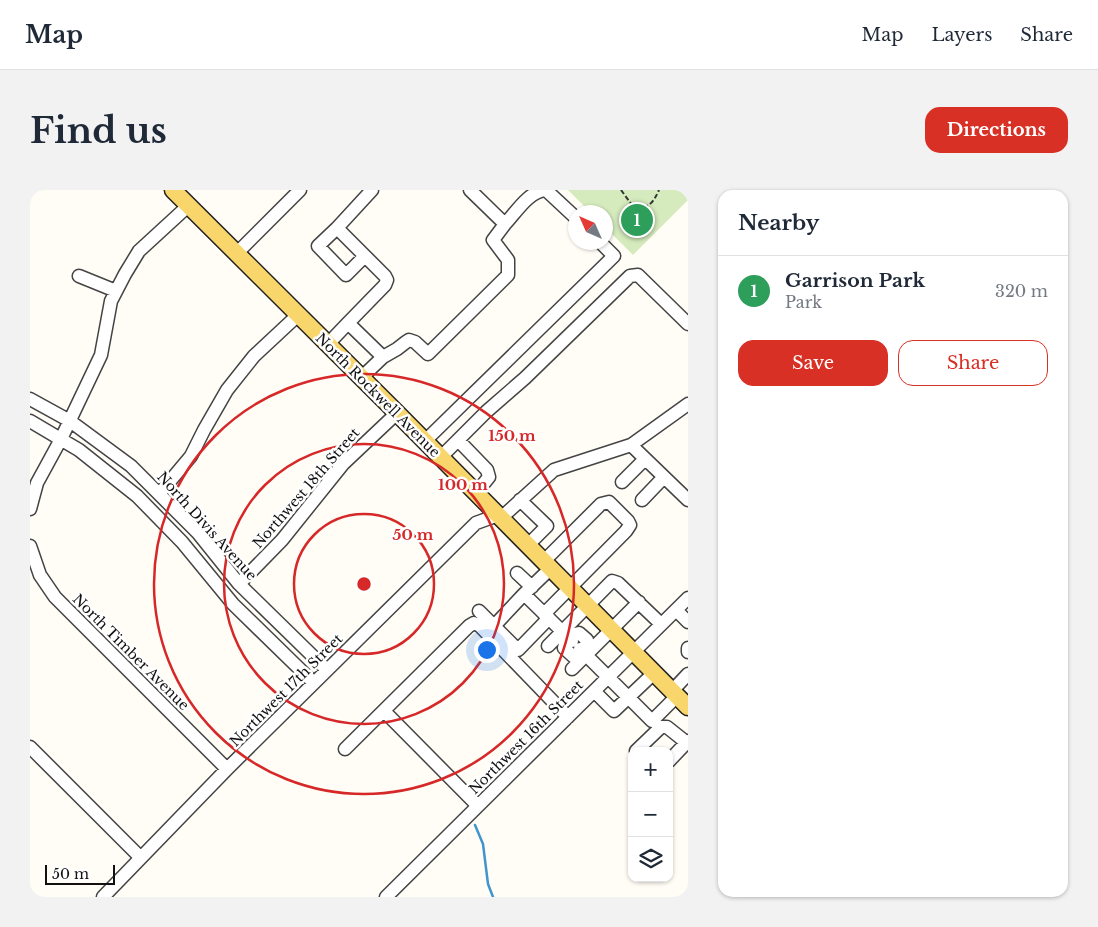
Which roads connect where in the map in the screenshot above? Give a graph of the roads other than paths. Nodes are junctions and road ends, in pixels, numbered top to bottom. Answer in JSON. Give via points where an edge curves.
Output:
{"nodes":[{"id":1,"x":173,"y":190,"type":"edge"},
{"id":2,"x":300,"y":190,"type":"edge"},
{"id":3,"x":372,"y":190,"type":"edge"},
{"id":4,"x":470,"y":190,"type":"edge"},
{"id":5,"x":188,"y":206,"type":"junction"},
{"id":6,"x":568,"y":211,"type":"edge"},
{"id":7,"x":505,"y":224,"type":"junction"},
{"id":8,"x":336,"y":228,"type":"junction"},
{"id":9,"x":608,"y":250,"type":"edge"},
{"id":10,"x":236,"y":254,"type":"junction"},
{"id":11,"x":365,"y":256,"type":"junction"},
{"id":12,"x":78,"y":276,"type":"dead end"},
{"id":13,"x":116,"y":292,"type":"junction"},
{"id":14,"x":298,"y":315,"type":"junction"},
{"id":15,"x":348,"y":323,"type":"junction"},
{"id":16,"x":688,"y":324,"type":"edge"},
{"id":17,"x":327,"y":345,"type":"junction"},
{"id":18,"x":383,"y":357,"type":"junction"},
{"id":19,"x":361,"y":378,"type":"junction"},
{"id":20,"x":30,"y":399,"type":"edge"},
{"id":21,"x":688,"y":404,"type":"edge"},
{"id":22,"x":396,"y":412,"type":"junction"},
{"id":23,"x":30,"y":421,"type":"edge"},
{"id":24,"x":70,"y":421,"type":"junction"},
{"id":25,"x":61,"y":439,"type":"junction"},
{"id":26,"x":458,"y":440,"type":"junction"},
{"id":27,"x":425,"y":441,"type":"junction"},
{"id":28,"x":631,"y":445,"type":"junction"},
{"id":29,"x":441,"y":458,"type":"junction"},
{"id":30,"x":645,"y":459,"type":"junction"},
{"id":31,"x":664,"y":477,"type":"junction"},
{"id":32,"x":622,"y":482,"type":"dead end"},
{"id":33,"x":476,"y":492,"type":"junction"},
{"id":34,"x":160,"y":493,"type":"junction"},
{"id":35,"x":520,"y":500,"type":"junction"},
{"id":36,"x":642,"y":500,"type":"dead end"},
{"id":37,"x":688,"y":500,"type":"edge"},
{"id":38,"x":30,"y":509,"type":"edge"},
{"id":39,"x":500,"y":517,"type":"junction"},
{"id":40,"x":528,"y":545,"type":"junction"},
{"id":41,"x":30,"y":546,"type":"edge"},
{"id":42,"x":547,"y":565,"type":"junction"},
{"id":43,"x":517,"y":573,"type":"dead end"},
{"id":44,"x":239,"y":584,"type":"junction"},
{"id":45,"x":569,"y":587,"type":"junction"},
{"id":46,"x":528,"y":591,"type":"junction"},
{"id":47,"x":688,"y":598,"type":"edge"},
{"id":48,"x":639,"y":602,"type":"junction"},
{"id":49,"x":587,"y":606,"type":"junction"},
{"id":50,"x":676,"y":610,"type":"junction"},
{"id":51,"x":479,"y":611,"type":"dead end"},
{"id":52,"x":546,"y":616,"type":"junction"},
{"id":53,"x":688,"y":622,"type":"edge"},
{"id":54,"x":661,"y":624,"type":"junction"},
{"id":55,"x":494,"y":626,"type":"junction"},
{"id":56,"x":611,"y":630,"type":"junction"},
{"id":57,"x":575,"y":644,"type":"junction"},
{"id":58,"x":548,"y":646,"type":"dead end"},
{"id":59,"x":633,"y":652,"type":"junction"},
{"id":60,"x":326,"y":670,"type":"junction"},
{"id":61,"x":572,"y":670,"type":"dead end"},
{"id":62,"x":654,"y":673,"type":"junction"},
{"id":63,"x":688,"y":674,"type":"edge"},
{"id":64,"x":608,"y":677,"type":"junction"},
{"id":65,"x":314,"y":683,"type":"junction"},
{"id":66,"x":594,"y":691,"type":"junction"},
{"id":67,"x":629,"y":697,"type":"junction"},
{"id":68,"x":679,"y":698,"type":"edge"},
{"id":69,"x":384,"y":711,"type":"junction"},
{"id":70,"x":568,"y":717,"type":"junction"},
{"id":71,"x":687,"y":742,"type":"edge"},
{"id":72,"x":30,"y":747,"type":"edge"},
{"id":73,"x":640,"y":747,"type":"edge"},
{"id":74,"x":346,"y":749,"type":"dead end"},
{"id":75,"x":673,"y":757,"type":"edge"},
{"id":76,"x":227,"y":769,"type":"junction"},
{"id":77,"x":478,"y":806,"type":"junction"},
{"id":78,"x":141,"y":858,"type":"junction"},
{"id":79,"x":102,"y":897,"type":"edge"},
{"id":80,"x":386,"y":897,"type":"edge"}],
"edges":[{"from":1,"to":5,"type":"main road","name":"North Rockwell Avenue"},
{"from":2,"to":10,"type":"street"},
{"from":3,"to":8,"type":"street"},
{"from":4,"to":7,"type":"street"},
{"from":5,"to":10,"type":"main road","name":"North Rockwell Avenue"},
{"from":5,"to":13,"type":"street","via":[[139,251]]},
{"from":6,"to":7,"type":"street","via":[[546,190],[540,191],[533,194]]},
{"from":7,"to":18,"type":"street","via":[[493,240],[508,260],[508,275],[428,354],[410,340]]},
{"from":8,"to":11,"type":"street"},
{"from":8,"to":11,"type":"street","via":[[318,246],[346,275]]},
{"from":9,"to":27,"type":"street","via":[[614,256]]},
{"from":10,"to":14,"type":"main road","name":"North Rockwell Avenue"},
{"from":11,"to":15,"type":"street","via":[[385,276],[385,285]]},
{"from":12,"to":13,"type":"street"},
{"from":13,"to":24,"type":"street","via":[[111,302],[101,354]]},
{"from":14,"to":17,"type":"main road","name":"North Rockwell Avenue"},
{"from":14,"to":34,"type":"street","via":[[254,356],[227,390],[191,456]]},
{"from":15,"to":17,"type":"street"},
{"from":15,"to":18,"type":"street"},
{"from":16,"to":26,"type":"street","via":[[638,275],[630,276]]},
{"from":17,"to":19,"type":"main road","name":"North Rockwell Avenue"},
{"from":18,"to":19,"type":"street"},
{"from":19,"to":22,"type":"main road","name":"North Rockwell Avenue"},
{"from":20,"to":24,"type":"street","name":"North Divis Avenue"},
{"from":21,"to":28,"type":"street"},
{"from":22,"to":27,"type":"main road","name":"North Rockwell Avenue"},
{"from":22,"to":44,"type":"street","name":"Northwest 18th Street","via":[[343,464],[282,540]]},
{"from":23,"to":25,"type":"street"},
{"from":24,"to":25,"type":"street"},
{"from":24,"to":34,"type":"street","name":"North Divis Avenue","via":[[131,466]]},
{"from":25,"to":38,"type":"street","via":[[37,483]]},
{"from":25,"to":65,"type":"street","via":[[136,496],[182,542],[233,604]]},
{"from":26,"to":29,"type":"street"},
{"from":26,"to":33,"type":"street","via":[[487,470],[489,477]]},
{"from":27,"to":29,"type":"main road","name":"North Rockwell Avenue"},
{"from":28,"to":30,"type":"street"},
{"from":28,"to":35,"type":"street","via":[[554,470]]},
{"from":29,"to":33,"type":"main road","name":"North Rockwell Avenue"},
{"from":30,"to":31,"type":"street"},
{"from":30,"to":32,"type":"street"},
{"from":31,"to":36,"type":"street"},
{"from":31,"to":37,"type":"street"},
{"from":33,"to":39,"type":"main road","name":"North Rockwell Avenue"},
{"from":34,"to":44,"type":"street","name":"North Divis Avenue"},
{"from":35,"to":39,"type":"street"},
{"from":35,"to":40,"type":"street","via":[[546,526]]},
{"from":39,"to":40,"type":"main road","name":"North Rockwell Avenue"},
{"from":39,"to":60,"type":"street","name":"Northwest 17th Street","via":[[476,523]]},
{"from":40,"to":42,"type":"main road","name":"North Rockwell Avenue"},
{"from":41,"to":76,"type":"street","name":"North Timber Avenue","via":[[40,575],[55,597]]},
{"from":42,"to":45,"type":"main road","name":"North Rockwell Avenue"},
{"from":42,"to":45,"type":"street","via":[[601,504],[609,502],[630,525]]},
{"from":42,"to":46,"type":"street"},
{"from":43,"to":46,"type":"street"},
{"from":44,"to":60,"type":"street","name":"North Divis Avenue"},
{"from":45,"to":49,"type":"main road","name":"North Rockwell Avenue"},
{"from":45,"to":52,"type":"street"},
{"from":46,"to":52,"type":"street"},
{"from":46,"to":55,"type":"street"},
{"from":47,"to":50,"type":"street","name":"Northwest 16th Street"},
{"from":48,"to":49,"type":"street","via":[[615,581]]},
{"from":48,"to":54,"type":"street"},
{"from":48,"to":56,"type":"street"},
{"from":49,"to":56,"type":"main road","name":"North Rockwell Avenue"},
{"from":49,"to":57,"type":"street"},
{"from":50,"to":53,"type":"street"},
{"from":50,"to":54,"type":"street","name":"Northwest 16th Street"},
{"from":51,"to":55,"type":"street"},
{"from":52,"to":55,"type":"street","via":[[518,650]]},
{"from":52,"to":57,"type":"street"},
{"from":54,"to":59,"type":"street","name":"Northwest 16th Street"},
{"from":56,"to":57,"type":"street"},
{"from":56,"to":59,"type":"main road","name":"North Rockwell Avenue"},
{"from":57,"to":58,"type":"street"},
{"from":57,"to":61,"type":"street"},
{"from":57,"to":64,"type":"street"},
{"from":59,"to":62,"type":"main road","name":"North Rockwell Avenue"},
{"from":59,"to":64,"type":"street","name":"Northwest 16th Street"},
{"from":60,"to":65,"type":"street","name":"Northwest 17th Street"},
{"from":62,"to":67,"type":"street"},
{"from":62,"to":68,"type":"main road","name":"North Rockwell Avenue"},
{"from":63,"to":68,"type":"street"},
{"from":64,"to":66,"type":"street","name":"Northwest 16th Street"},
{"from":64,"to":67,"type":"street"},
{"from":65,"to":76,"type":"street","name":"Northwest 17th Street"},
{"from":66,"to":67,"type":"street","via":[[614,711]]},
{"from":66,"to":70,"type":"street","name":"Northwest 16th Street"},
{"from":67,"to":68,"type":"street","via":[[652,721]]},
{"from":69,"to":70,"type":"street","via":[[474,623]]},
{"from":69,"to":74,"type":"street"},
{"from":69,"to":77,"type":"street"},
{"from":70,"to":77,"type":"street","name":"Northwest 16th Street"},
{"from":71,"to":73,"type":"street","via":[[667,727],[661,727]]},
{"from":71,"to":75,"type":"street"},
{"from":72,"to":78,"type":"street"},
{"from":76,"to":78,"type":"street","name":"Northwest 17th Street"},
{"from":77,"to":80,"type":"street","name":"Northwest 16th Street"},
{"from":78,"to":79,"type":"street","name":"Northwest 17th Street"}]}
